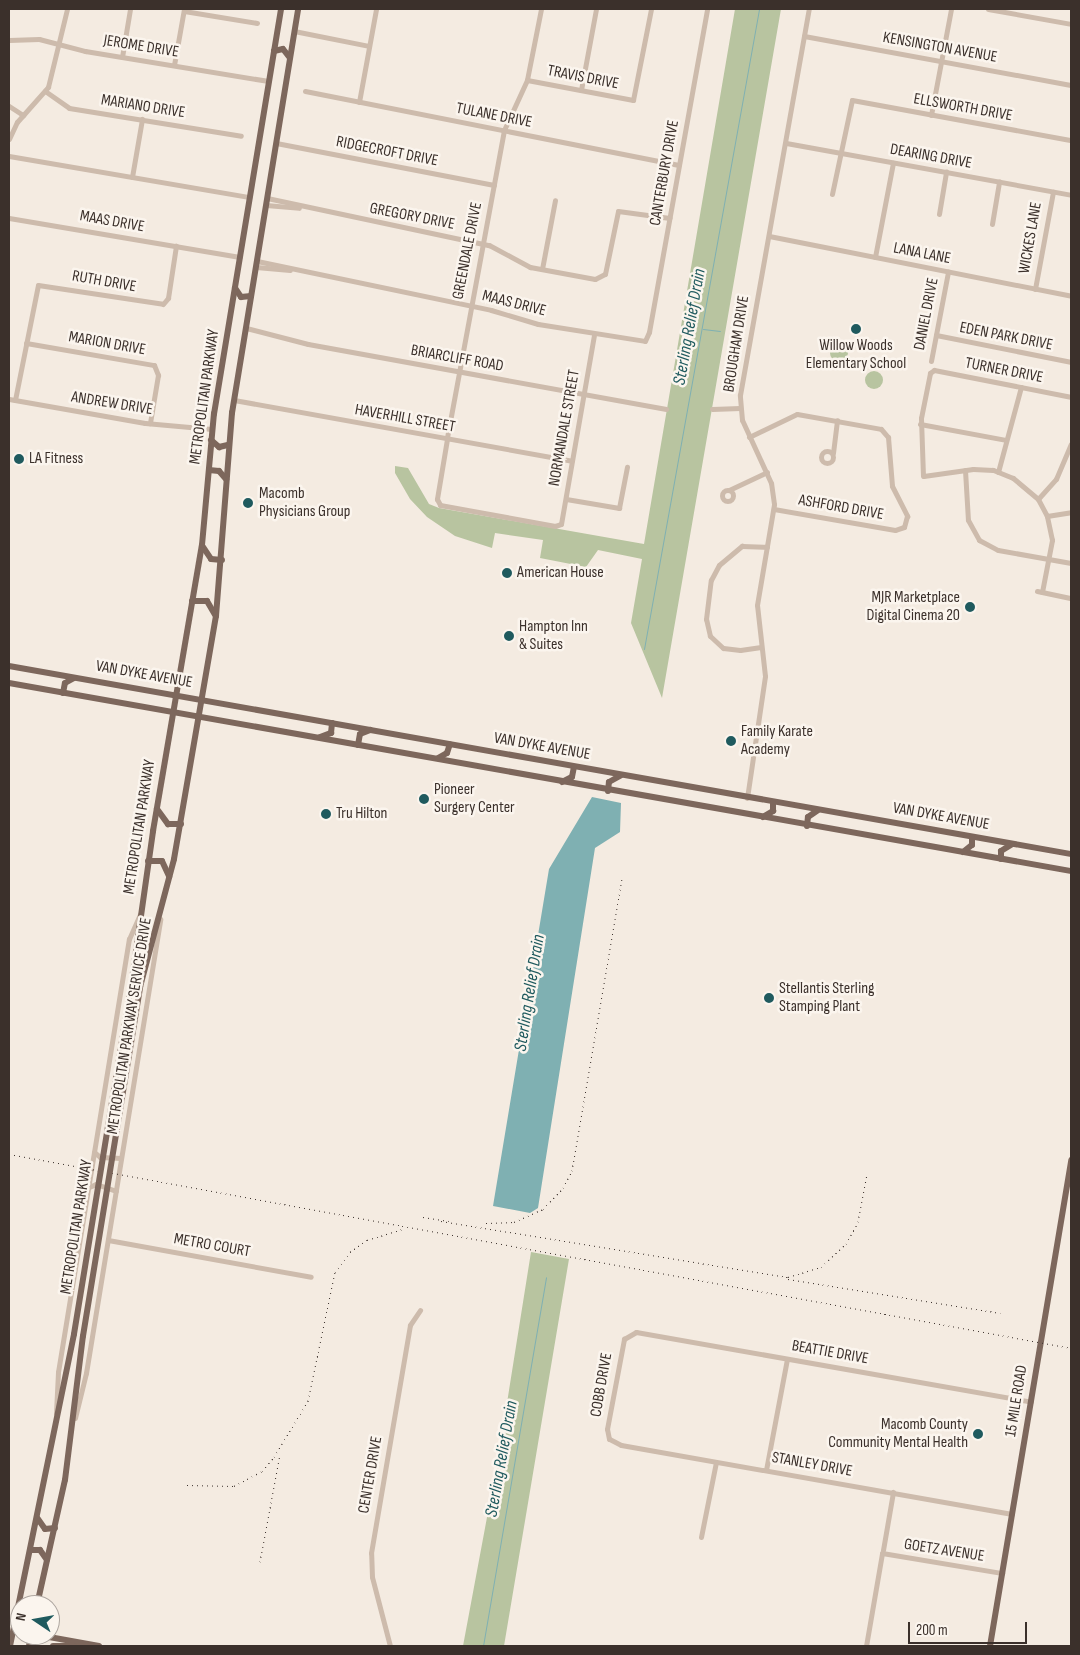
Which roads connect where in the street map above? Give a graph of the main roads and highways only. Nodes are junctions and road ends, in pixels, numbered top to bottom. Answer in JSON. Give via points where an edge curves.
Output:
{"nodes":[{"id":1,"x":280,"y":9,"type":"edge"},
{"id":2,"x":298,"y":9,"type":"edge"},
{"id":3,"x":274,"y":51,"type":"junction"},
{"id":4,"x":290,"y":58,"type":"junction"},
{"id":5,"x":235,"y":288,"type":"junction"},
{"id":6,"x":251,"y":296,"type":"junction"},
{"id":7,"x":211,"y":440,"type":"junction"},
{"id":8,"x":228,"y":445,"type":"junction"},
{"id":9,"x":209,"y":470,"type":"junction"},
{"id":10,"x":226,"y":479,"type":"junction"},
{"id":11,"x":202,"y":545,"type":"junction"},
{"id":12,"x":222,"y":560,"type":"junction"},
{"id":13,"x":192,"y":601,"type":"junction"},
{"id":14,"x":216,"y":616,"type":"junction"},
{"id":15,"x":9,"y":666,"type":"edge"},
{"id":16,"x":76,"y":677,"type":"junction"},
{"id":17,"x":9,"y":683,"type":"edge"},
{"id":18,"x":63,"y":693,"type":"junction"},
{"id":19,"x":175,"y":695,"type":"junction"},
{"id":20,"x":202,"y":700,"type":"junction"},
{"id":21,"x":172,"y":712,"type":"junction"},
{"id":22,"x":199,"y":716,"type":"junction"},
{"id":23,"x":332,"y":723,"type":"junction"},
{"id":24,"x":371,"y":730,"type":"junction"},
{"id":25,"x":316,"y":738,"type":"junction"},
{"id":26,"x":450,"y":744,"type":"junction"},
{"id":27,"x":358,"y":745,"type":"junction"},
{"id":28,"x":434,"y":759,"type":"junction"},
{"id":29,"x":574,"y":767,"type":"junction"},
{"id":30,"x":621,"y":776,"type":"junction"},
{"id":31,"x":560,"y":782,"type":"junction"},
{"id":32,"x":608,"y":791,"type":"junction"},
{"id":33,"x":773,"y":802,"type":"junction"},
{"id":34,"x":156,"y":808,"type":"junction"},
{"id":35,"x":818,"y":810,"type":"junction"},
{"id":36,"x":762,"y":818,"type":"junction"},
{"id":37,"x":181,"y":824,"type":"junction"},
{"id":38,"x":807,"y":826,"type":"junction"},
{"id":39,"x":972,"y":837,"type":"junction"},
{"id":40,"x":1013,"y":844,"type":"junction"},
{"id":41,"x":962,"y":852,"type":"junction"},
{"id":42,"x":1071,"y":854,"type":"edge"},
{"id":43,"x":1001,"y":859,"type":"junction"},
{"id":44,"x":148,"y":861,"type":"junction"},
{"id":45,"x":1071,"y":871,"type":"edge"},
{"id":46,"x":170,"y":876,"type":"junction"},
{"id":47,"x":1071,"y":1160,"type":"edge"},
{"id":48,"x":38,"y":1519,"type":"junction"},
{"id":49,"x":55,"y":1528,"type":"junction"},
{"id":50,"x":30,"y":1550,"type":"junction"},
{"id":51,"x":47,"y":1560,"type":"junction"},
{"id":52,"x":19,"y":1595,"type":"edge"},
{"id":53,"x":39,"y":1595,"type":"edge"},
{"id":54,"x":60,"y":1639,"type":"edge"},
{"id":55,"x":53,"y":1646,"type":"edge"},
{"id":56,"x":74,"y":1646,"type":"edge"},
{"id":57,"x":99,"y":1646,"type":"edge"},
{"id":58,"x":990,"y":1646,"type":"edge"}],
"edges":[{"from":1,"to":3,"type":"main road","name":"METROPOLITAN PARKWAY"},
{"from":2,"to":4,"type":"main road","name":"METROPOLITAN PARKWAY"},
{"from":3,"to":4,"type":"main road","via":[[283,49]]},
{"from":3,"to":5,"type":"main road","name":"METROPOLITAN PARKWAY"},
{"from":4,"to":6,"type":"main road","name":"METROPOLITAN PARKWAY"},
{"from":5,"to":6,"type":"main road","via":[[241,297]]},
{"from":5,"to":7,"type":"main road","name":"METROPOLITAN PARKWAY"},
{"from":6,"to":8,"type":"main road","name":"METROPOLITAN PARKWAY"},
{"from":7,"to":8,"type":"main road","via":[[219,447]]},
{"from":7,"to":9,"type":"main road","name":"METROPOLITAN PARKWAY"},
{"from":8,"to":10,"type":"main road","name":"METROPOLITAN PARKWAY"},
{"from":9,"to":10,"type":"main road","via":[[219,471]]},
{"from":9,"to":11,"type":"main road","name":"METROPOLITAN PARKWAY"},
{"from":10,"to":12,"type":"main road","name":"METROPOLITAN PARKWAY"},
{"from":11,"to":12,"type":"main road","via":[[208,557]]},
{"from":11,"to":13,"type":"main road","name":"METROPOLITAN PARKWAY"},
{"from":12,"to":14,"type":"main road","name":"METROPOLITAN PARKWAY"},
{"from":13,"to":14,"type":"main road","via":[[207,601]]},
{"from":13,"to":19,"type":"main road","name":"METROPOLITAN PARKWAY"},
{"from":14,"to":20,"type":"main road","name":"METROPOLITAN PARKWAY"},
{"from":15,"to":16,"type":"main road","name":"VAN DYKE AVENUE"},
{"from":16,"to":18,"type":"main road","via":[[65,683]]},
{"from":16,"to":19,"type":"main road","name":"VAN DYKE AVENUE"},
{"from":17,"to":18,"type":"main road","name":"VAN DYKE AVENUE"},
{"from":18,"to":21,"type":"main road","name":"VAN DYKE AVENUE"},
{"from":19,"to":20,"type":"main road","name":"VAN DYKE AVENUE"},
{"from":19,"to":21,"type":"main road","name":"METROPOLITAN PARKWAY"},
{"from":20,"to":22,"type":"main road","name":"METROPOLITAN PARKWAY"},
{"from":20,"to":23,"type":"main road","name":"VAN DYKE AVENUE"},
{"from":21,"to":22,"type":"main road","name":"VAN DYKE AVENUE"},
{"from":21,"to":34,"type":"main road","name":"METROPOLITAN PARKWAY"},
{"from":22,"to":25,"type":"main road","name":"VAN DYKE AVENUE"},
{"from":22,"to":37,"type":"main road","name":"METROPOLITAN PARKWAY"},
{"from":23,"to":24,"type":"main road","name":"VAN DYKE AVENUE"},
{"from":23,"to":25,"type":"main road","via":[[331,733]]},
{"from":24,"to":26,"type":"main road","name":"VAN DYKE AVENUE"},
{"from":24,"to":27,"type":"main road","via":[[360,734]]},
{"from":25,"to":27,"type":"main road","name":"VAN DYKE AVENUE"},
{"from":26,"to":28,"type":"main road","via":[[446,755]]},
{"from":26,"to":29,"type":"main road","name":"VAN DYKE AVENUE"},
{"from":27,"to":28,"type":"main road","name":"VAN DYKE AVENUE"},
{"from":28,"to":31,"type":"main road","name":"VAN DYKE AVENUE"},
{"from":29,"to":30,"type":"main road","name":"VAN DYKE AVENUE"},
{"from":29,"to":31,"type":"main road","via":[[572,777]]},
{"from":30,"to":32,"type":"main road","via":[[609,782]]},
{"from":30,"to":33,"type":"main road","name":"VAN DYKE AVENUE"},
{"from":31,"to":32,"type":"main road","name":"VAN DYKE AVENUE"},
{"from":32,"to":36,"type":"main road","name":"VAN DYKE AVENUE"},
{"from":33,"to":35,"type":"main road","name":"VAN DYKE AVENUE"},
{"from":33,"to":36,"type":"main road","via":[[771,814]]},
{"from":34,"to":37,"type":"main road","via":[[164,822]]},
{"from":34,"to":44,"type":"main road","name":"METROPOLITAN PARKWAY"},
{"from":35,"to":38,"type":"main road","via":[[808,816]]},
{"from":35,"to":39,"type":"main road","name":"VAN DYKE AVENUE"},
{"from":36,"to":38,"type":"main road","name":"VAN DYKE AVENUE"},
{"from":37,"to":46,"type":"main road","name":"METROPOLITAN PARKWAY"},
{"from":38,"to":41,"type":"main road","name":"VAN DYKE AVENUE"},
{"from":39,"to":40,"type":"main road","name":"VAN DYKE AVENUE"},
{"from":39,"to":41,"type":"main road","via":[[971,848]]},
{"from":40,"to":42,"type":"main road","name":"VAN DYKE AVENUE"},
{"from":40,"to":43,"type":"main road","via":[[1004,848]]},
{"from":41,"to":43,"type":"main road","name":"VAN DYKE AVENUE"},
{"from":43,"to":45,"type":"main road","name":"VAN DYKE AVENUE"},
{"from":44,"to":46,"type":"main road","via":[[162,861]]},
{"from":44,"to":48,"type":"main road","name":"METROPOLITAN PARKWAY","bridge":true,"via":[[131,986],[74,1334]]},
{"from":46,"to":49,"type":"main road","name":"METROPOLITAN PARKWAY","bridge":true,"via":[[140,987]]},
{"from":47,"to":58,"type":"main road","name":"15 MILE ROAD"},
{"from":48,"to":49,"type":"main road","via":[[45,1529]]},
{"from":48,"to":50,"type":"main road","name":"METROPOLITAN PARKWAY"},
{"from":49,"to":51,"type":"main road","name":"METROPOLITAN PARKWAY"},
{"from":50,"to":51,"type":"main road","via":[[40,1550]]},
{"from":50,"to":52,"type":"main road","name":"METROPOLITAN PARKWAY"},
{"from":51,"to":53,"type":"main road","name":"METROPOLITAN PARKWAY"},
{"from":54,"to":57,"type":"main road"},
{"from":55,"to":56,"type":"main road"}]}
